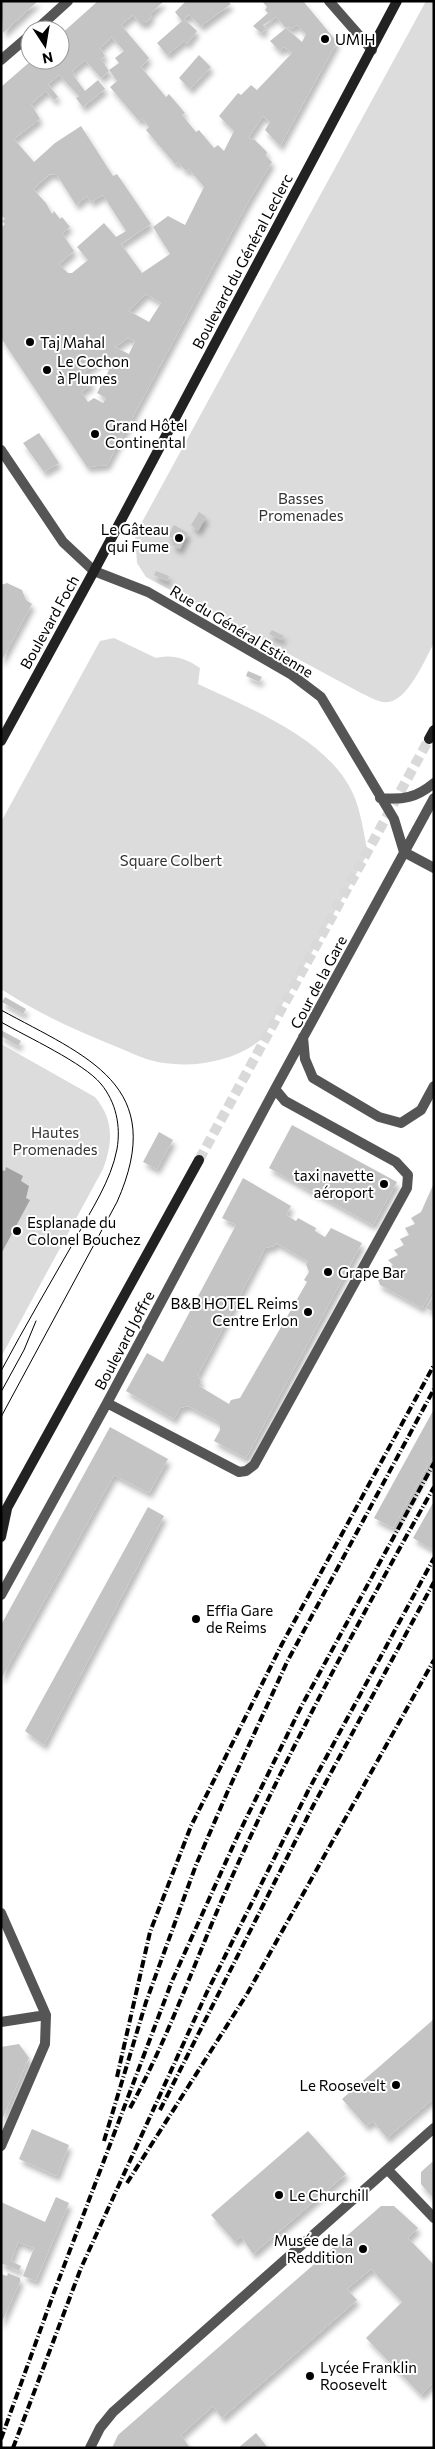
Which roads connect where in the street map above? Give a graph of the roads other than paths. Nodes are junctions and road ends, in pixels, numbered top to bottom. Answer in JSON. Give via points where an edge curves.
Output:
{"nodes":[{"id":1,"x":68,"y":1,"type":"edge"},
{"id":2,"x":329,"y":1,"type":"edge"},
{"id":3,"x":397,"y":1,"type":"edge"},
{"id":4,"x":47,"y":20,"type":"edge"},
{"id":5,"x":20,"y":44,"type":"edge"},
{"id":6,"x":372,"y":50,"type":"junction"},
{"id":7,"x":1,"y":60,"type":"edge"},
{"id":8,"x":1,"y":450,"type":"edge"},
{"id":9,"x":94,"y":571,"type":"junction"},
{"id":10,"x":2,"y":739,"type":"edge"},
{"id":11,"x":434,"y":783,"type":"edge"},
{"id":12,"x":380,"y":798,"type":"junction"},
{"id":13,"x":434,"y":798,"type":"edge"},
{"id":14,"x":404,"y":852,"type":"junction"},
{"id":15,"x":434,"y":868,"type":"edge"},
{"id":16,"x":303,"y":1037,"type":"junction"},
{"id":17,"x":434,"y":1086,"type":"edge"},
{"id":18,"x":275,"y":1089,"type":"junction"},
{"id":19,"x":199,"y":1160,"type":"tunnel mouth"},
{"id":20,"x":107,"y":1403,"type":"junction"},
{"id":21,"x":4,"y":1511,"type":"edge"},
{"id":22,"x":1,"y":1537,"type":"edge"},
{"id":23,"x":1,"y":1595,"type":"edge"},
{"id":24,"x":1,"y":1914,"type":"edge"},
{"id":25,"x":46,"y":2015,"type":"junction"},
{"id":26,"x":1,"y":2022,"type":"edge"},
{"id":27,"x":434,"y":2128,"type":"edge"},
{"id":28,"x":1,"y":2146,"type":"edge"},
{"id":29,"x":388,"y":2170,"type":"junction"},
{"id":30,"x":434,"y":2218,"type":"edge"},
{"id":31,"x":90,"y":2448,"type":"edge"}],
"edges":[{"from":1,"to":4,"type":"street"},
{"from":2,"to":6,"type":"street"},
{"from":3,"to":6,"type":"main road","name":"Boulevard du Général Leclerc"},
{"from":5,"to":7,"type":"street"},
{"from":6,"to":9,"type":"main road","name":"Boulevard du Général Leclerc"},
{"from":8,"to":9,"type":"street","via":[[63,542]]},
{"from":9,"to":10,"type":"main road","name":"Boulevard Foch"},
{"from":9,"to":12,"type":"street","name":"Rue du Général Estienne","via":[[148,592],[292,675],[321,697]]},
{"from":11,"to":12,"type":"street","via":[[403,800]]},
{"from":12,"to":14,"type":"street","name":"Rue du Général Estienne","via":[[394,820]]},
{"from":13,"to":14,"type":"street","name":"Cour de la Gare"},
{"from":14,"to":15,"type":"street"},
{"from":14,"to":16,"type":"street","name":"Cour de la Gare"},
{"from":16,"to":17,"type":"street","name":"Cour de la Gare","via":[[305,1059],[313,1078],[379,1117],[401,1124],[421,1110]]},
{"from":16,"to":18,"type":"street","name":"Boulevard Joffre"},
{"from":18,"to":20,"type":"street","name":"Boulevard Joffre"},
{"from":18,"to":20,"type":"street","name":"Boulevard Joffre","via":[[285,1101],[396,1162],[408,1175],[407,1188],[254,1466],[239,1472]]},
{"from":19,"to":21,"type":"main road","name":"Boulevard Joffre"},
{"from":20,"to":23,"type":"street"},
{"from":21,"to":22,"type":"main road","name":"Boulevard Joffre"},
{"from":24,"to":25,"type":"street"},
{"from":25,"to":26,"type":"street"},
{"from":25,"to":28,"type":"street","via":[[45,2044]]},
{"from":27,"to":29,"type":"street"},
{"from":29,"to":30,"type":"street"},
{"from":29,"to":31,"type":"street","via":[[113,2412]]}]}
